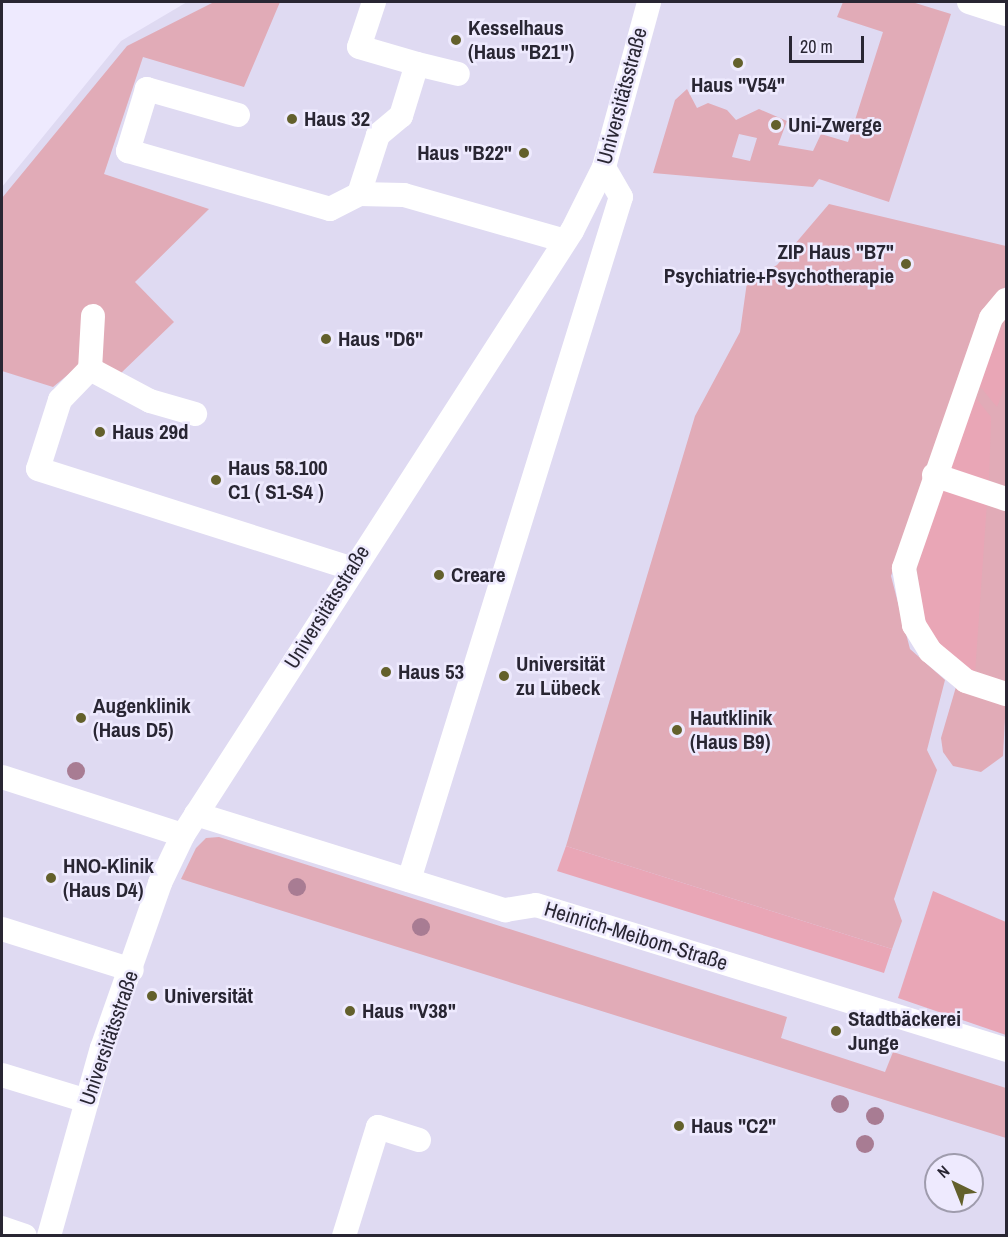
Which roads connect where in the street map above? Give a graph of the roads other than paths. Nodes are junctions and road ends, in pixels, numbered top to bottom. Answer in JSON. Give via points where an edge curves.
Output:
{"nodes":[{"id":1,"x":374,"y":2,"type":"edge"},
{"id":2,"x":649,"y":2,"type":"edge"},
{"id":3,"x":969,"y":2,"type":"edge"},
{"id":4,"x":1006,"y":14,"type":"edge"},
{"id":5,"x":417,"y":64,"type":"junction"},
{"id":6,"x":458,"y":74,"type":"dead end"},
{"id":7,"x":238,"y":115,"type":"dead end"},
{"id":8,"x":604,"y":167,"type":"junction"},
{"id":9,"x":359,"y":194,"type":"junction"},
{"id":10,"x":565,"y":241,"type":"junction"},
{"id":11,"x":1006,"y":300,"type":"edge"},
{"id":12,"x":93,"y":316,"type":"dead end"},
{"id":13,"x":90,"y":369,"type":"junction"},
{"id":14,"x":195,"y":414,"type":"dead end"},
{"id":15,"x":934,"y":475,"type":"junction"},
{"id":16,"x":1006,"y":499,"type":"edge"},
{"id":17,"x":351,"y":568,"type":"junction"},
{"id":18,"x":1006,"y":694,"type":"edge"},
{"id":19,"x":2,"y":777,"type":"edge"},
{"id":20,"x":196,"y":814,"type":"junction"},
{"id":21,"x":183,"y":835,"type":"junction"},
{"id":22,"x":409,"y":880,"type":"junction"},
{"id":23,"x":2,"y":929,"type":"edge"},
{"id":24,"x":132,"y":970,"type":"junction"},
{"id":25,"x":1006,"y":1050,"type":"edge"},
{"id":26,"x":2,"y":1075,"type":"edge"},
{"id":27,"x":87,"y":1101,"type":"junction"},
{"id":28,"x":419,"y":1140,"type":"dead end"},
{"id":29,"x":2,"y":1228,"type":"edge"},
{"id":30,"x":25,"y":1236,"type":"edge"},
{"id":31,"x":49,"y":1236,"type":"edge"},
{"id":32,"x":344,"y":1236,"type":"edge"}],
"edges":[{"from":1,"to":5,"type":"lane","via":[[359,47]]},
{"from":2,"to":8,"type":"lane","name":"Universitätsstraße"},
{"from":3,"to":4,"type":"lane"},
{"from":5,"to":6,"type":"lane"},
{"from":5,"to":9,"type":"lane","via":[[401,116],[378,135]]},
{"from":7,"to":9,"type":"lane","via":[[147,89],[129,151],[330,209]]},
{"from":8,"to":10,"type":"lane","name":"Universitätsstraße"},
{"from":8,"to":22,"type":"lane","via":[[621,197]]},
{"from":9,"to":10,"type":"lane","via":[[404,195]]},
{"from":10,"to":17,"type":"lane","name":"Universitätsstraße"},
{"from":11,"to":15,"type":"lane","via":[[991,318]]},
{"from":12,"to":13,"type":"lane"},
{"from":13,"to":14,"type":"lane","via":[[150,401]]},
{"from":13,"to":17,"type":"lane","via":[[60,400],[38,469]]},
{"from":15,"to":16,"type":"lane"},
{"from":15,"to":18,"type":"lane","via":[[904,568],[905,594],[930,651],[954,674]]},
{"from":17,"to":20,"type":"lane","name":"Universitätsstraße"},
{"from":19,"to":21,"type":"lane"},
{"from":20,"to":21,"type":"lane","name":"Universitätsstraße"},
{"from":20,"to":22,"type":"lane","name":"Heinrich-Meibom-Straße"},
{"from":21,"to":24,"type":"lane","name":"Universitätsstraße","via":[[160,883]]},
{"from":22,"to":25,"type":"lane","name":"Heinrich-Meibom-Straße","via":[[505,910],[536,905]]},
{"from":23,"to":24,"type":"lane"},
{"from":24,"to":27,"type":"lane","name":"Universitätsstraße"},
{"from":26,"to":27,"type":"lane"},
{"from":27,"to":31,"type":"lane","name":"Universitätsstraße"},
{"from":28,"to":32,"type":"lane","via":[[378,1127]]},
{"from":29,"to":30,"type":"lane"}]}
